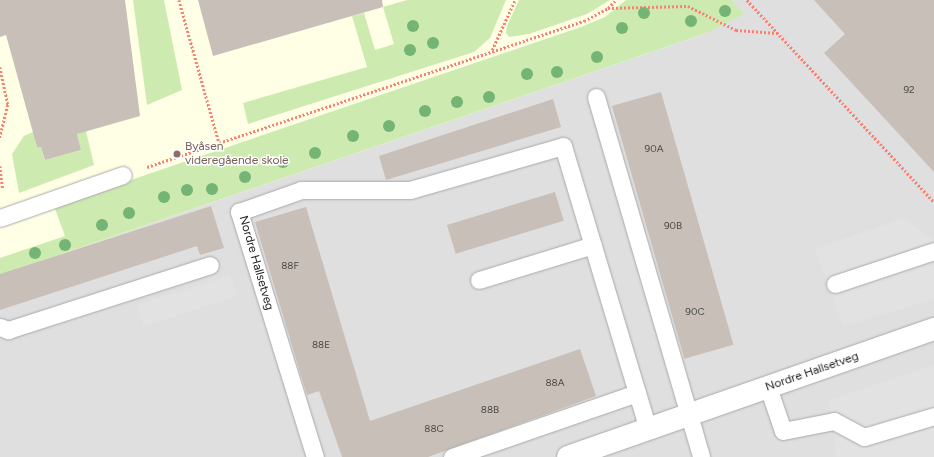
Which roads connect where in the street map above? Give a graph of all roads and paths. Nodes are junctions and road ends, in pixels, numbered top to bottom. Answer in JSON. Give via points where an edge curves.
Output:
{"nodes":[{"id":1,"x":179,"y":0,"type":"edge"},
{"id":2,"x":515,"y":0,"type":"edge"},
{"id":3,"x":616,"y":0,"type":"edge"},
{"id":4,"x":747,"y":0,"type":"edge"},
{"id":5,"x":608,"y":8,"type":"junction"},
{"id":6,"x":777,"y":33,"type":"junction"},
{"id":7,"x":492,"y":50,"type":"junction"},
{"id":8,"x":0,"y":67,"type":"edge"},
{"id":9,"x":596,"y":97,"type":"dead end"},
{"id":10,"x":0,"y":138,"type":"edge"},
{"id":11,"x":219,"y":142,"type":"junction"},
{"id":12,"x":123,"y":175,"type":"joint"},
{"id":13,"x":934,"y":202,"type":"edge"},
{"id":14,"x":0,"y":218,"type":"edge"},
{"id":15,"x":593,"y":245,"type":"junction"},
{"id":16,"x":934,"y":251,"type":"edge"},
{"id":17,"x":210,"y":265,"type":"dead end"},
{"id":18,"x":479,"y":280,"type":"dead end"},
{"id":19,"x":835,"y":284,"type":"dead end"},
{"id":20,"x":0,"y":327,"type":"edge"},
{"id":21,"x":934,"y":329,"type":"edge"},
{"id":22,"x":768,"y":387,"type":"junction"},
{"id":23,"x":637,"y":393,"type":"junction"},
{"id":24,"x":689,"y":415,"type":"junction"},
{"id":25,"x":934,"y":416,"type":"edge"},
{"id":26,"x":648,"y":430,"type":"junction"},
{"id":27,"x":315,"y":457,"type":"edge"},
{"id":28,"x":452,"y":457,"type":"edge"},
{"id":29,"x":568,"y":457,"type":"edge"},
{"id":30,"x":701,"y":457,"type":"edge"}],
"edges":[{"from":1,"to":11,"type":"path"},
{"from":2,"to":7,"type":"path"},
{"from":3,"to":5,"type":"path"},
{"from":4,"to":6,"type":"path"},
{"from":5,"to":6,"type":"path","via":[[688,6],[736,30]]},
{"from":5,"to":7,"type":"path","via":[[584,21]]},
{"from":6,"to":13,"type":"path"},
{"from":7,"to":11,"type":"path"},
{"from":8,"to":10,"type":"path","via":[[8,105]]},
{"from":9,"to":24,"type":"lane"},
{"from":11,"to":12,"type":"path"},
{"from":12,"to":14,"type":"lane"},
{"from":15,"to":18,"type":"lane"},
{"from":15,"to":23,"type":"lane"},
{"from":15,"to":27,"type":"lane","name":"Nordre Hallsetveg","via":[[563,146],[410,190],[301,190],[239,212]]},
{"from":16,"to":19,"type":"lane"},
{"from":17,"to":20,"type":"lane","via":[[8,330]]},
{"from":21,"to":22,"type":"street","name":"Nordre Hallsetveg"},
{"from":22,"to":24,"type":"street","name":"Nordre Hallsetveg"},
{"from":22,"to":25,"type":"lane","via":[[783,431],[834,421],[864,437]]},
{"from":23,"to":26,"type":"lane"},
{"from":23,"to":28,"type":"lane"},
{"from":24,"to":26,"type":"street","name":"Nordre Hallsetveg"},
{"from":24,"to":30,"type":"lane"},
{"from":26,"to":29,"type":"street","name":"Nordre Hallsetveg"}]}
